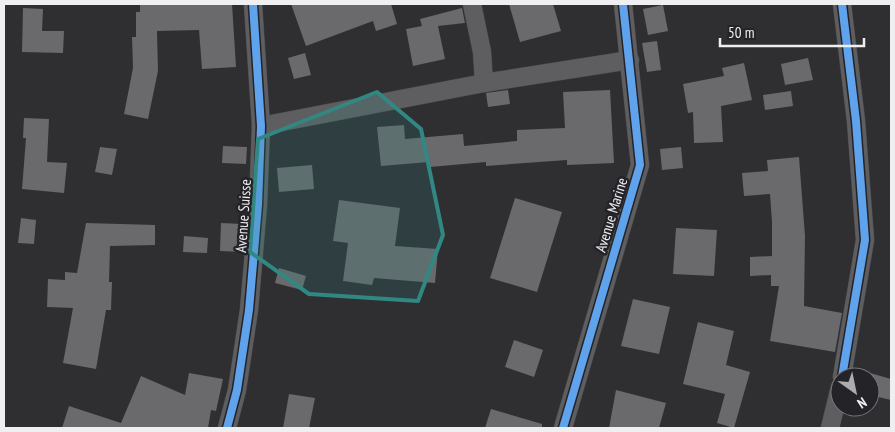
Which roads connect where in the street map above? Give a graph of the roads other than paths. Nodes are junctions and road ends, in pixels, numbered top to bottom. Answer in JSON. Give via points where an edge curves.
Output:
{"nodes":[{"id":1,"x":253,"y":4,"type":"edge"},
{"id":2,"x":472,"y":4,"type":"edge"},
{"id":3,"x":623,"y":4,"type":"edge"},
{"id":4,"x":842,"y":4,"type":"edge"},
{"id":5,"x":630,"y":60,"type":"junction"},
{"id":6,"x":484,"y":83,"type":"junction"},
{"id":7,"x":262,"y":126,"type":"junction"},
{"id":8,"x":844,"y":367,"type":"edge"},
{"id":9,"x":227,"y":428,"type":"edge"},
{"id":10,"x":563,"y":428,"type":"edge"}],
"edges":[{"from":1,"to":7,"type":"street","name":"Avenue Suisse"},
{"from":2,"to":6,"type":"street","via":[[482,52]]},
{"from":3,"to":5,"type":"street","name":"Avenue Marine"},
{"from":4,"to":8,"type":"street","via":[[856,121],[865,240]]},
{"from":5,"to":6,"type":"street"},
{"from":5,"to":10,"type":"street","name":"Avenue Marine","via":[[640,164]]},
{"from":6,"to":7,"type":"street"},
{"from":7,"to":9,"type":"street","name":"Avenue Suisse","via":[[249,310],[237,390]]}]}
